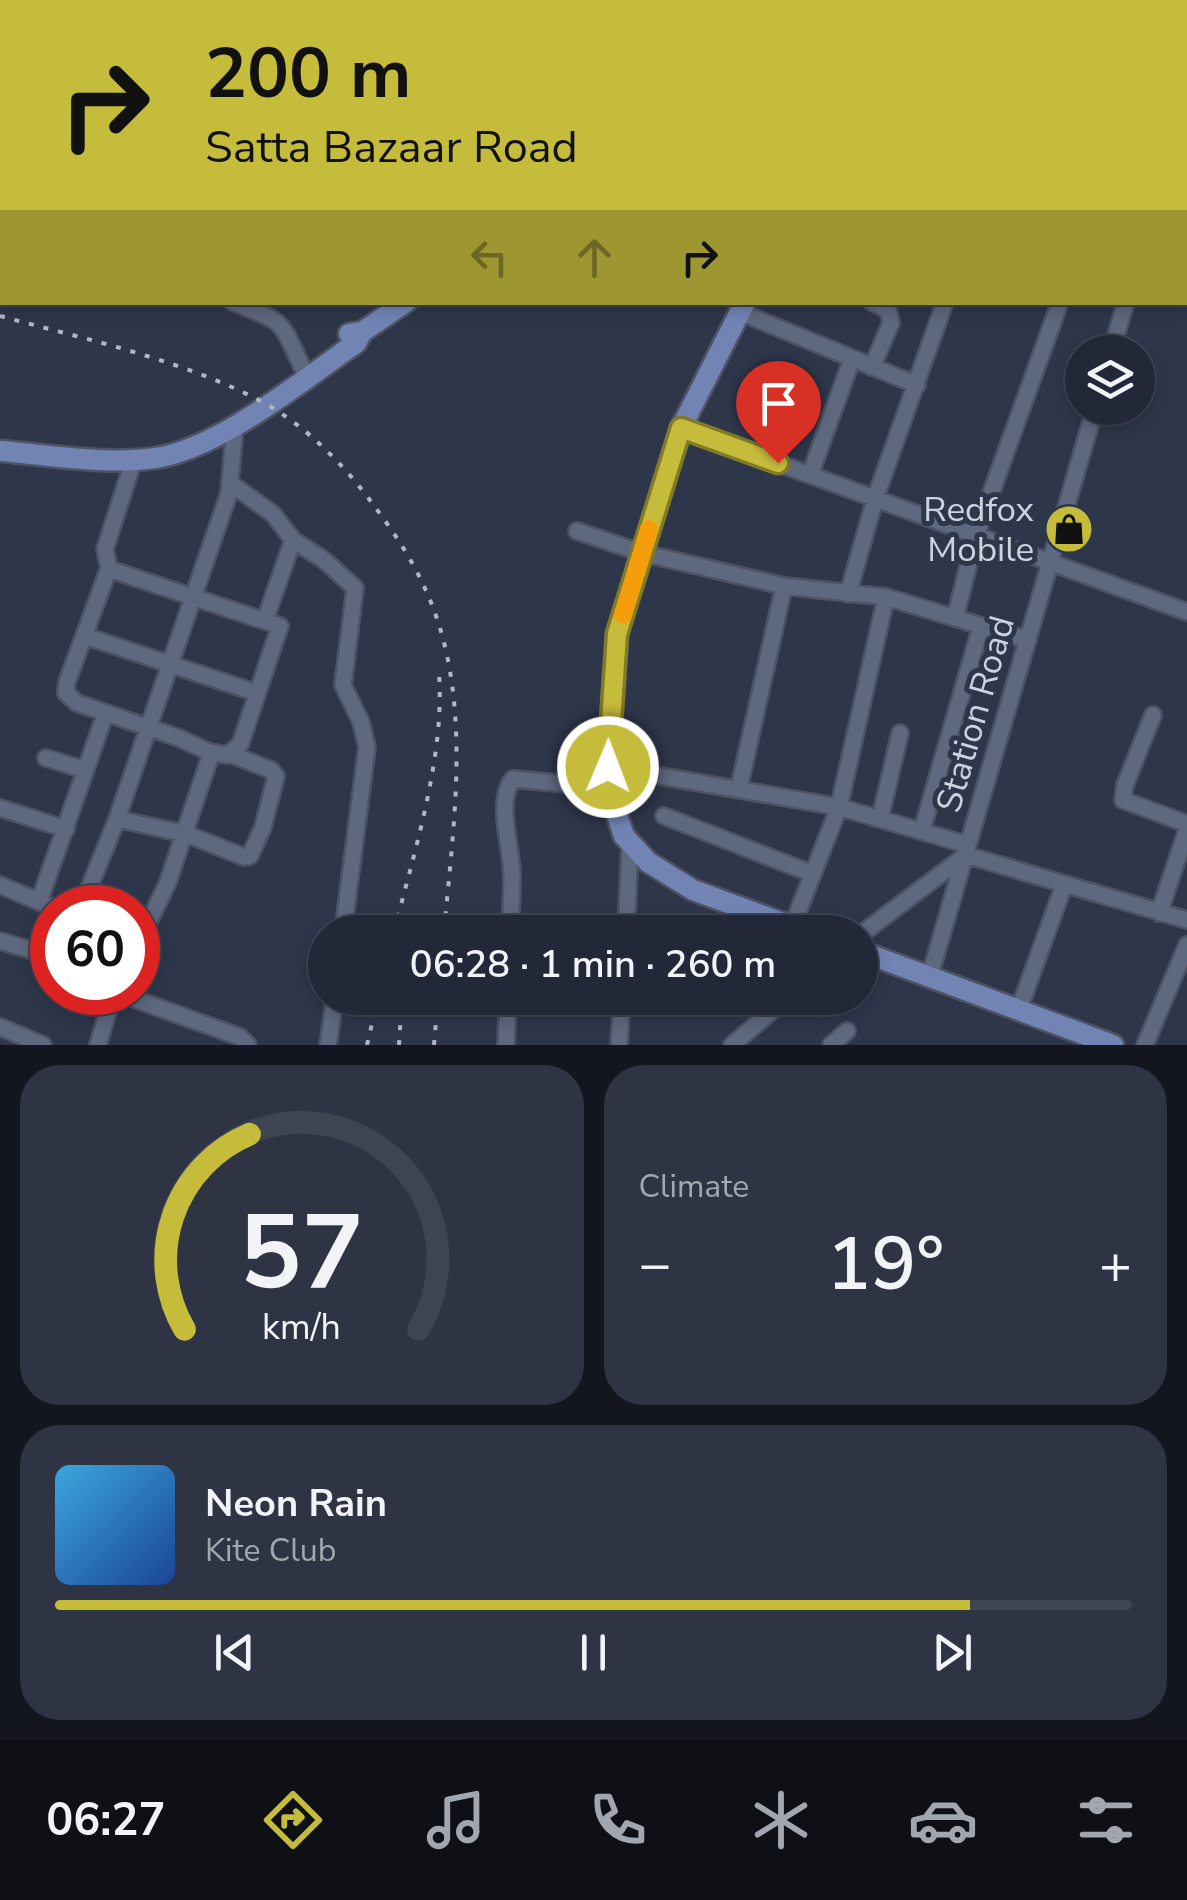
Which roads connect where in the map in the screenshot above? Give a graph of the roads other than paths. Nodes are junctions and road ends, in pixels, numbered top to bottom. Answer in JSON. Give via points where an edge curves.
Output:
{"nodes":[{"id":1,"x":240,"y":305,"type":"edge"},
{"id":2,"x":402,"y":305,"type":"edge"},
{"id":3,"x":879,"y":305,"type":"edge"},
{"id":4,"x":945,"y":305,"type":"edge"},
{"id":5,"x":1059,"y":305,"type":"edge"},
{"id":6,"x":1125,"y":305,"type":"edge"},
{"id":7,"x":742,"y":307,"type":"edge"},
{"id":8,"x":362,"y":332,"type":"junction"},
{"id":9,"x":1116,"y":335,"type":"edge"},
{"id":10,"x":852,"y":359,"type":"junction"},
{"id":11,"x":302,"y":367,"type":"junction"},
{"id":12,"x":872,"y":367,"type":"junction"},
{"id":13,"x":917,"y":385,"type":"junction"},
{"id":14,"x":235,"y":425,"type":"junction"},
{"id":15,"x":1090,"y":425,"type":"edge"},
{"id":16,"x":681,"y":428,"type":"junction"},
{"id":17,"x":183,"y":448,"type":"junction"},
{"id":18,"x":3,"y":457,"type":"edge"},
{"id":19,"x":134,"y":459,"type":"junction"},
{"id":20,"x":810,"y":475,"type":"junction"},
{"id":21,"x":230,"y":484,"type":"junction"},
{"id":22,"x":875,"y":498,"type":"junction"},
{"id":23,"x":577,"y":531,"type":"dead end"},
{"id":24,"x":976,"y":535,"type":"junction"},
{"id":25,"x":293,"y":540,"type":"junction"},
{"id":26,"x":642,"y":553,"type":"junction"},
{"id":27,"x":1050,"y":563,"type":"junction"},
{"id":28,"x":108,"y":569,"type":"junction"},
{"id":29,"x":784,"y":586,"type":"junction"},
{"id":30,"x":848,"y":594,"type":"junction"},
{"id":31,"x":886,"y":597,"type":"junction"},
{"id":32,"x":193,"y":598,"type":"junction"},
{"id":33,"x":1187,"y":612,"type":"edge"},
{"id":34,"x":956,"y":618,"type":"junction"},
{"id":35,"x":264,"y":620,"type":"junction"},
{"id":36,"x":982,"y":627,"type":"junction"},
{"id":37,"x":85,"y":636,"type":"junction"},
{"id":38,"x":1028,"y":640,"type":"junction"},
{"id":39,"x":170,"y":666,"type":"junction"},
{"id":40,"x":257,"y":694,"type":"junction"},
{"id":41,"x":1153,"y":714,"type":"dead end"},
{"id":42,"x":105,"y":715,"type":"junction"},
{"id":43,"x":148,"y":728,"type":"junction"},
{"id":44,"x":900,"y":733,"type":"dead end"},
{"id":45,"x":210,"y":752,"type":"junction"},
{"id":46,"x":230,"y":754,"type":"junction"},
{"id":47,"x":46,"y":758,"type":"dead end"},
{"id":48,"x":85,"y":770,"type":"junction"},
{"id":49,"x":610,"y":777,"type":"junction"},
{"id":50,"x":739,"y":788,"type":"junction"},
{"id":51,"x":839,"y":807,"type":"junction"},
{"id":52,"x":0,"y":809,"type":"edge"},
{"id":53,"x":664,"y":816,"type":"dead end"},
{"id":54,"x":117,"y":819,"type":"junction"},
{"id":55,"x":880,"y":819,"type":"junction"},
{"id":56,"x":1187,"y":827,"type":"edge"},
{"id":57,"x":66,"y":829,"type":"junction"},
{"id":58,"x":922,"y":830,"type":"junction"},
{"id":59,"x":186,"y":834,"type":"junction"},
{"id":60,"x":630,"y":846,"type":"junction"},
{"id":61,"x":967,"y":850,"type":"junction"},
{"id":62,"x":813,"y":874,"type":"junction"},
{"id":63,"x":1064,"y":884,"type":"junction"},
{"id":64,"x":0,"y":885,"type":"edge"},
{"id":65,"x":52,"y":885,"type":"edge"},
{"id":66,"x":90,"y":885,"type":"edge"},
{"id":67,"x":30,"y":898,"type":"edge"},
{"id":68,"x":160,"y":899,"type":"edge"},
{"id":69,"x":1159,"y":913,"type":"junction"},
{"id":70,"x":345,"y":915,"type":"edge"},
{"id":71,"x":511,"y":915,"type":"edge"},
{"id":72,"x":627,"y":915,"type":"edge"},
{"id":73,"x":760,"y":915,"type":"edge"},
{"id":74,"x":803,"y":915,"type":"edge"},
{"id":75,"x":1187,"y":919,"type":"edge"},
{"id":76,"x":878,"y":921,"type":"edge"},
{"id":77,"x":0,"y":941,"type":"edge"},
{"id":78,"x":1187,"y":945,"type":"edge"},
{"id":79,"x":30,"y":950,"type":"edge"},
{"id":80,"x":878,"y":959,"type":"edge"},
{"id":81,"x":929,"y":980,"type":"junction"},
{"id":82,"x":160,"y":1007,"type":"edge"},
{"id":83,"x":1019,"y":1009,"type":"junction"},
{"id":84,"x":104,"y":1015,"type":"edge"},
{"id":85,"x":332,"y":1015,"type":"edge"},
{"id":86,"x":507,"y":1015,"type":"edge"},
{"id":87,"x":621,"y":1015,"type":"edge"},
{"id":88,"x":767,"y":1015,"type":"edge"},
{"id":89,"x":0,"y":1027,"type":"edge"},
{"id":90,"x":847,"y":1031,"type":"dead end"},
{"id":91,"x":1074,"y":1038,"type":"edge"},
{"id":92,"x":43,"y":1045,"type":"edge"},
{"id":93,"x":98,"y":1045,"type":"edge"},
{"id":94,"x":248,"y":1045,"type":"edge"},
{"id":95,"x":328,"y":1045,"type":"edge"},
{"id":96,"x":506,"y":1045,"type":"edge"},
{"id":97,"x":619,"y":1045,"type":"edge"},
{"id":98,"x":732,"y":1045,"type":"edge"},
{"id":99,"x":831,"y":1045,"type":"edge"},
{"id":100,"x":1113,"y":1045,"type":"edge"},
{"id":101,"x":1145,"y":1045,"type":"edge"}],
"edges":[{"from":1,"to":11,"type":"street","via":[[278,320]]},
{"from":2,"to":8,"type":"main road"},
{"from":3,"to":12,"type":"street","via":[[892,318]]},
{"from":4,"to":13,"type":"street"},
{"from":5,"to":24,"type":"street"},
{"from":6,"to":9,"type":"street"},
{"from":7,"to":10,"type":"street"},
{"from":7,"to":16,"type":"main road"},
{"from":8,"to":11,"type":"main road"},
{"from":8,"to":14,"type":"main road","via":[[356,343]]},
{"from":10,"to":12,"type":"street"},
{"from":10,"to":20,"type":"street"},
{"from":11,"to":17,"type":"main road"},
{"from":12,"to":13,"type":"street"},
{"from":13,"to":22,"type":"street"},
{"from":14,"to":17,"type":"main road"},
{"from":14,"to":21,"type":"street"},
{"from":15,"to":27,"type":"street","name":"Station Road"},
{"from":16,"to":20,"type":"street"},
{"from":16,"to":26,"type":"main road"},
{"from":17,"to":19,"type":"main road"},
{"from":18,"to":19,"type":"main road"},
{"from":19,"to":28,"type":"street","via":[[105,549]]},
{"from":20,"to":22,"type":"street"},
{"from":21,"to":25,"type":"street","via":[[272,514]]},
{"from":21,"to":32,"type":"street"},
{"from":22,"to":24,"type":"street"},
{"from":22,"to":30,"type":"street"},
{"from":23,"to":26,"type":"street"},
{"from":24,"to":27,"type":"street"},
{"from":24,"to":34,"type":"street"},
{"from":25,"to":35,"type":"street"},
{"from":25,"to":70,"type":"street","via":[[348,580],[356,594],[342,685],[367,747]]},
{"from":26,"to":29,"type":"street"},
{"from":26,"to":49,"type":"main road","via":[[617,634]]},
{"from":27,"to":33,"type":"street"},
{"from":27,"to":38,"type":"street","name":"Station Road"},
{"from":28,"to":32,"type":"street"},
{"from":28,"to":37,"type":"street"},
{"from":29,"to":30,"type":"street"},
{"from":29,"to":50,"type":"street"},
{"from":30,"to":31,"type":"street"},
{"from":31,"to":34,"type":"street"},
{"from":31,"to":51,"type":"street"},
{"from":32,"to":35,"type":"street"},
{"from":32,"to":39,"type":"street"},
{"from":34,"to":36,"type":"street"},
{"from":35,"to":40,"type":"street","via":[[280,632]]},
{"from":36,"to":38,"type":"street"},
{"from":36,"to":58,"type":"street"},
{"from":37,"to":39,"type":"street"},
{"from":37,"to":42,"type":"street","via":[[66,693]]},
{"from":38,"to":61,"type":"street","name":"Station Road"},
{"from":39,"to":40,"type":"street"},
{"from":39,"to":43,"type":"street"},
{"from":40,"to":46,"type":"street","via":[[240,745]]},
{"from":41,"to":56,"type":"street","via":[[1123,800]]},
{"from":42,"to":43,"type":"street"},
{"from":42,"to":48,"type":"street"},
{"from":43,"to":45,"type":"street"},
{"from":43,"to":54,"type":"street"},
{"from":44,"to":55,"type":"street"},
{"from":45,"to":46,"type":"street"},
{"from":45,"to":59,"type":"street"},
{"from":46,"to":59,"type":"street","via":[[275,773],[254,850],[244,857]]},
{"from":47,"to":48,"type":"street"},
{"from":48,"to":57,"type":"street"},
{"from":49,"to":50,"type":"street"},
{"from":49,"to":60,"type":"main road"},
{"from":49,"to":71,"type":"street","via":[[510,782]]},
{"from":50,"to":51,"type":"street"},
{"from":51,"to":55,"type":"street"},
{"from":51,"to":62,"type":"street"},
{"from":52,"to":57,"type":"street"},
{"from":53,"to":62,"type":"street"},
{"from":54,"to":59,"type":"street"},
{"from":54,"to":66,"type":"street"},
{"from":55,"to":58,"type":"street"},
{"from":56,"to":69,"type":"street"},
{"from":57,"to":65,"type":"street"},
{"from":58,"to":61,"type":"street"},
{"from":59,"to":68,"type":"street"},
{"from":60,"to":72,"type":"street"},
{"from":60,"to":73,"type":"main road","via":[[678,883]]},
{"from":61,"to":63,"type":"street"},
{"from":61,"to":76,"type":"street"},
{"from":61,"to":81,"type":"street","name":"Station Road"},
{"from":62,"to":74,"type":"street"},
{"from":63,"to":69,"type":"street"},
{"from":63,"to":83,"type":"street"},
{"from":64,"to":67,"type":"street"},
{"from":69,"to":75,"type":"street"},
{"from":77,"to":79,"type":"street"},
{"from":78,"to":101,"type":"street"},
{"from":80,"to":81,"type":"main road"},
{"from":81,"to":83,"type":"main road"},
{"from":82,"to":94,"type":"street"},
{"from":83,"to":91,"type":"main road"},
{"from":84,"to":93,"type":"street"},
{"from":85,"to":95,"type":"street"},
{"from":86,"to":96,"type":"street"},
{"from":87,"to":97,"type":"street"},
{"from":88,"to":98,"type":"street"},
{"from":89,"to":92,"type":"street"},
{"from":90,"to":99,"type":"street"},
{"from":91,"to":100,"type":"main road"}]}
